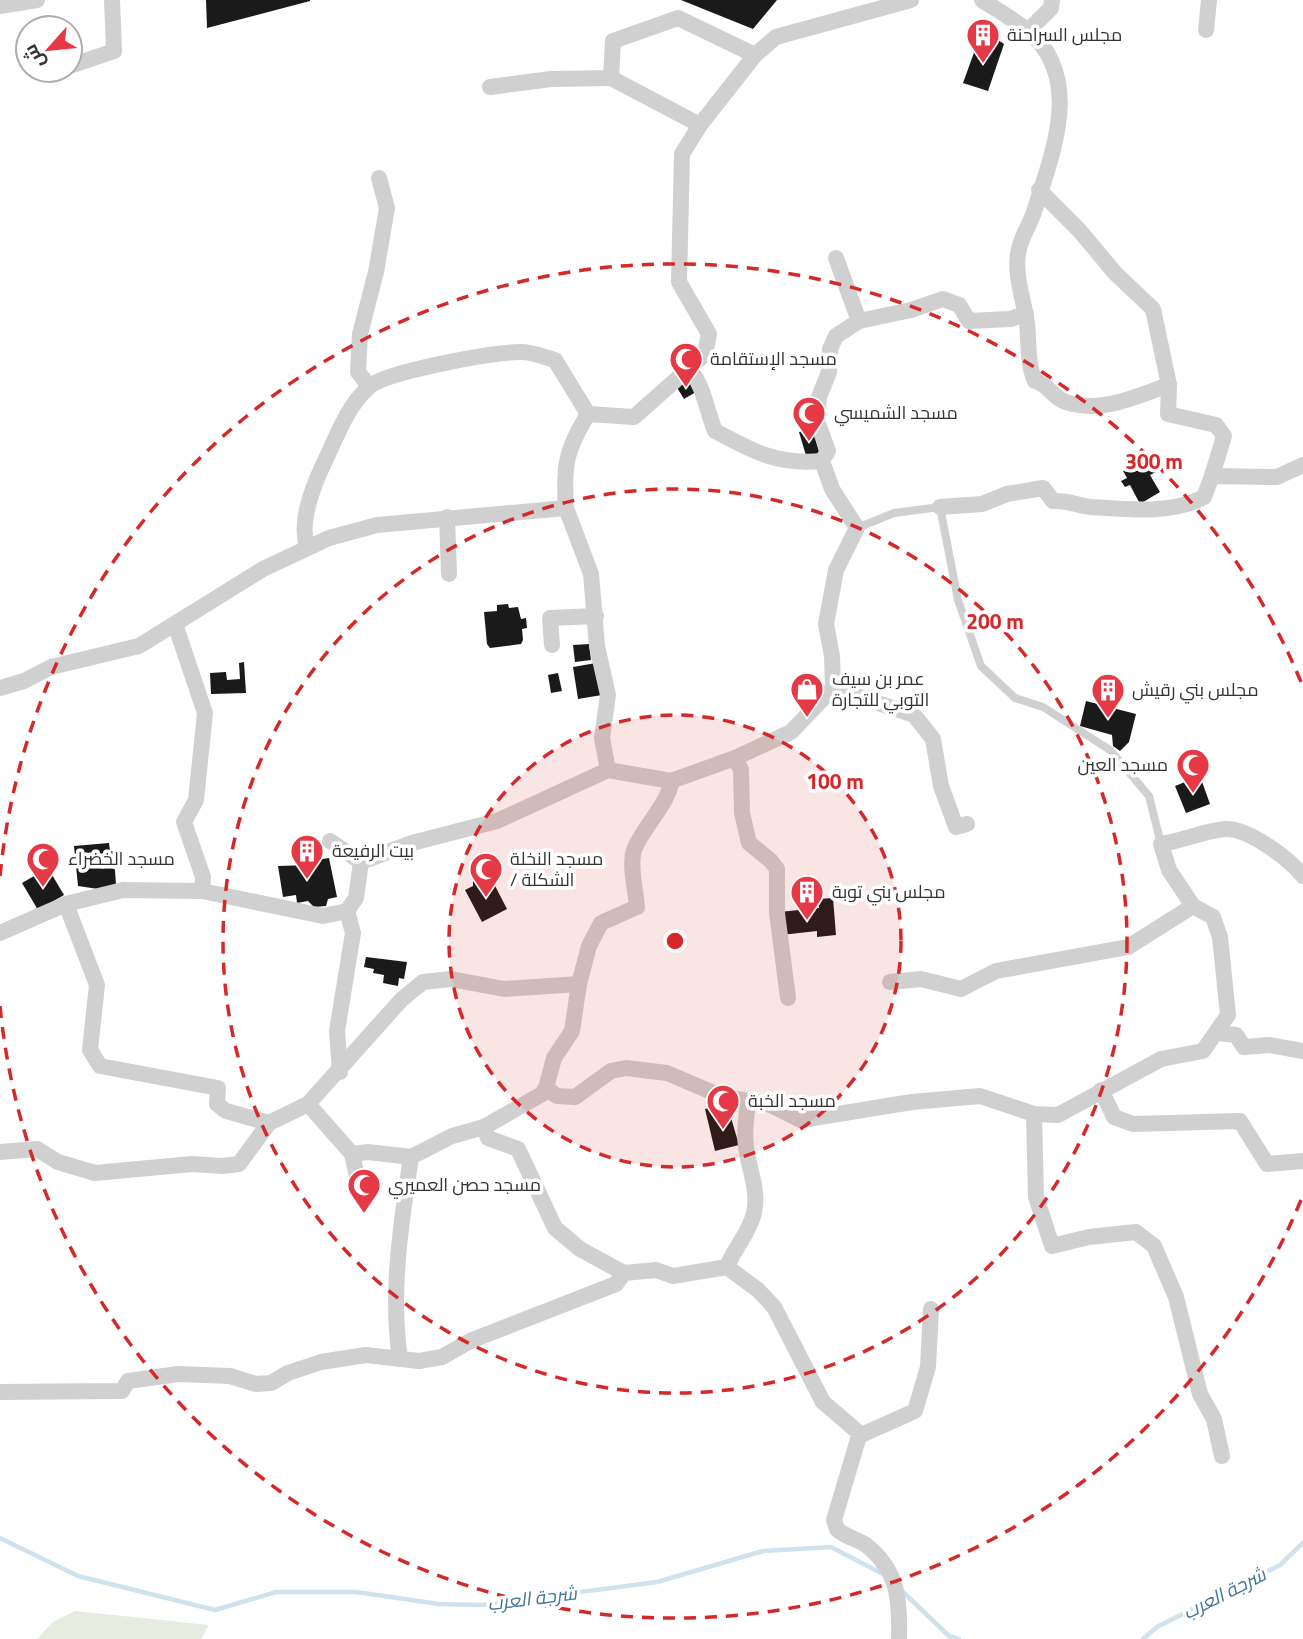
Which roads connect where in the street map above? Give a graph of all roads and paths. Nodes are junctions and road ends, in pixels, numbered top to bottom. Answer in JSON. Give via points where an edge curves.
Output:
{"nodes":[{"id":1,"x":37,"y":0,"type":"edge"},
{"id":2,"x":112,"y":0,"type":"edge"},
{"id":3,"x":911,"y":0,"type":"edge"},
{"id":4,"x":982,"y":0,"type":"edge"},
{"id":5,"x":1052,"y":0,"type":"edge"},
{"id":6,"x":1209,"y":0,"type":"edge"},
{"id":7,"x":0,"y":6,"type":"edge"},
{"id":8,"x":1206,"y":30,"type":"dead end"},
{"id":9,"x":1028,"y":31,"type":"junction"},
{"id":10,"x":755,"y":55,"type":"junction"},
{"id":11,"x":84,"y":61,"type":"edge"},
{"id":12,"x":611,"y":78,"type":"junction"},
{"id":13,"x":490,"y":87,"type":"dead end"},
{"id":14,"x":700,"y":125,"type":"junction"},
{"id":15,"x":379,"y":177,"type":"dead end"},
{"id":16,"x":1039,"y":190,"type":"junction"},
{"id":17,"x":836,"y":258,"type":"dead end"},
{"id":18,"x":1026,"y":314,"type":"junction"},
{"id":19,"x":859,"y":321,"type":"junction"},
{"id":20,"x":690,"y":369,"type":"junction"},
{"id":21,"x":369,"y":386,"type":"junction"},
{"id":22,"x":1169,"y":386,"type":"junction"},
{"id":23,"x":587,"y":414,"type":"junction"},
{"id":24,"x":822,"y":461,"type":"junction"},
{"id":25,"x":1303,"y":465,"type":"edge"},
{"id":26,"x":1212,"y":476,"type":"junction"},
{"id":27,"x":940,"y":507,"type":"junction"},
{"id":28,"x":566,"y":508,"type":"junction"},
{"id":29,"x":447,"y":517,"type":"junction"},
{"id":30,"x":857,"y":528,"type":"junction"},
{"id":31,"x":307,"y":547,"type":"junction"},
{"id":32,"x":449,"y":574,"type":"dead end"},
{"id":33,"x":596,"y":616,"type":"junction"},
{"id":34,"x":175,"y":624,"type":"junction"},
{"id":35,"x":552,"y":645,"type":"dead end"},
{"id":36,"x":0,"y":688,"type":"edge"},
{"id":37,"x":833,"y":688,"type":"junction"},
{"id":38,"x":735,"y":758,"type":"junction"},
{"id":39,"x":608,"y":770,"type":"junction"},
{"id":40,"x":671,"y":781,"type":"junction"},
{"id":41,"x":967,"y":824,"type":"dead end"},
{"id":42,"x":330,"y":841,"type":"dead end"},
{"id":43,"x":1161,"y":844,"type":"junction"},
{"id":44,"x":1297,"y":857,"type":"edge"},
{"id":45,"x":361,"y":862,"type":"junction"},
{"id":46,"x":1303,"y":876,"type":"edge"},
{"id":47,"x":202,"y":891,"type":"junction"},
{"id":48,"x":66,"y":904,"type":"junction"},
{"id":49,"x":1192,"y":906,"type":"junction"},
{"id":50,"x":347,"y":911,"type":"junction"},
{"id":51,"x":0,"y":933,"type":"edge"},
{"id":52,"x":890,"y":982,"type":"dead end"},
{"id":53,"x":579,"y":984,"type":"junction"},
{"id":54,"x":788,"y":998,"type":"dead end"},
{"id":55,"x":1218,"y":1033,"type":"junction"},
{"id":56,"x":1303,"y":1051,"type":"edge"},
{"id":57,"x":340,"y":1072,"type":"junction"},
{"id":58,"x":545,"y":1088,"type":"junction"},
{"id":59,"x":1101,"y":1090,"type":"junction"},
{"id":60,"x":748,"y":1103,"type":"junction"},
{"id":61,"x":308,"y":1104,"type":"junction"},
{"id":62,"x":1034,"y":1114,"type":"junction"},
{"id":63,"x":269,"y":1123,"type":"junction"},
{"id":64,"x":484,"y":1126,"type":"junction"},
{"id":65,"x":0,"y":1152,"type":"edge"},
{"id":66,"x":352,"y":1154,"type":"junction"},
{"id":67,"x":411,"y":1157,"type":"junction"},
{"id":68,"x":1303,"y":1161,"type":"edge"},
{"id":69,"x":357,"y":1192,"type":"dead end"},
{"id":70,"x":727,"y":1268,"type":"junction"},
{"id":71,"x":624,"y":1273,"type":"junction"},
{"id":72,"x":931,"y":1309,"type":"dead end"},
{"id":73,"x":400,"y":1359,"type":"junction"},
{"id":74,"x":0,"y":1392,"type":"edge"},
{"id":75,"x":859,"y":1436,"type":"junction"},
{"id":76,"x":1222,"y":1456,"type":"dead end"},
{"id":77,"x":899,"y":1639,"type":"edge"}],
"edges":[{"from":1,"to":7,"type":"street"},
{"from":2,"to":11,"type":"street","via":[[114,51]]},
{"from":3,"to":10,"type":"street","via":[[776,37]]},
{"from":4,"to":9,"type":"street"},
{"from":5,"to":9,"type":"street","via":[[1051,8]]},
{"from":6,"to":8,"type":"street"},
{"from":9,"to":16,"type":"street","via":[[1058,74],[1061,103],[1058,132]]},
{"from":10,"to":12,"type":"street","via":[[678,18],[613,41]]},
{"from":10,"to":14,"type":"street"},
{"from":12,"to":13,"type":"street"},
{"from":12,"to":14,"type":"street"},
{"from":14,"to":20,"type":"street","via":[[682,153],[678,211],[679,282],[709,334],[705,355]]},
{"from":15,"to":21,"type":"street","via":[[387,208],[360,334],[358,372]]},
{"from":16,"to":18,"type":"street","via":[[1018,251],[1019,288]]},
{"from":16,"to":22,"type":"street","via":[[1153,309]]},
{"from":17,"to":19,"type":"street"},
{"from":18,"to":19,"type":"street","via":[[969,321],[960,305],[943,299]]},
{"from":18,"to":22,"type":"street","via":[[1035,381],[1045,383],[1066,402],[1101,407]]},
{"from":19,"to":24,"type":"street","via":[[836,336],[830,348],[817,421],[828,451]]},
{"from":20,"to":23,"type":"street","via":[[634,417]]},
{"from":20,"to":24,"type":"street","via":[[703,387],[715,432],[753,452],[792,464]]},
{"from":21,"to":23,"type":"street","via":[[407,370],[521,351],[555,360]]},
{"from":21,"to":31,"type":"street","via":[[349,411],[315,482],[302,532]]},
{"from":22,"to":26,"type":"street","via":[[1168,414],[1216,425],[1223,436]]},
{"from":23,"to":28,"type":"street","via":[[569,445],[563,474]]},
{"from":24,"to":30,"type":"street","via":[[832,489]]},
{"from":25,"to":26,"type":"street","via":[[1277,477]]},
{"from":26,"to":27,"type":"street","via":[[1203,497],[1183,506],[1125,511],[1091,507],[1072,500],[1053,502],[1043,488],[982,504]]},
{"from":27,"to":30,"type":"lane","via":[[894,513]]},
{"from":27,"to":43,"type":"lane","via":[[958,600],[981,666],[1015,698],[1043,707],[1110,750],[1149,796]]},
{"from":28,"to":29,"type":"street"},
{"from":28,"to":33,"type":"street","via":[[591,574]]},
{"from":29,"to":31,"type":"street","via":[[377,525]]},
{"from":29,"to":32,"type":"street"},
{"from":30,"to":37,"type":"street","via":[[836,570],[826,624]]},
{"from":31,"to":34,"type":"street"},
{"from":33,"to":35,"type":"street","via":[[550,618]]},
{"from":33,"to":39,"type":"street","via":[[597,646],[608,695],[602,738]]},
{"from":34,"to":36,"type":"street","via":[[139,646],[51,667]]},
{"from":34,"to":47,"type":"street","via":[[205,713],[196,800],[184,822],[202,877]]},
{"from":37,"to":38,"type":"street","via":[[791,732]]},
{"from":37,"to":41,"type":"street","via":[[914,715],[933,739],[951,818],[956,827]]},
{"from":38,"to":40,"type":"street"},
{"from":38,"to":54,"type":"street","via":[[741,770],[742,813],[749,843],[777,869],[777,913]]},
{"from":39,"to":40,"type":"street"},
{"from":39,"to":45,"type":"street","via":[[522,811]]},
{"from":40,"to":53,"type":"street","via":[[671,789],[633,852],[637,907],[601,923]]},
{"from":42,"to":45,"type":"street"},
{"from":43,"to":44,"type":"street","via":[[1228,829]]},
{"from":43,"to":49,"type":"street","via":[[1169,870]]},
{"from":44,"to":46,"type":"street"},
{"from":45,"to":50,"type":"street","via":[[356,898]]},
{"from":47,"to":48,"type":"street","via":[[123,890]]},
{"from":47,"to":50,"type":"street","via":[[323,916]]},
{"from":48,"to":51,"type":"street"},
{"from":48,"to":63,"type":"street","via":[[97,985],[90,1050],[100,1066],[218,1088],[217,1104],[226,1111]]},
{"from":49,"to":52,"type":"street","via":[[1128,947],[996,971],[961,989],[921,979]]},
{"from":49,"to":55,"type":"street","via":[[1213,918],[1220,937],[1228,1016]]},
{"from":50,"to":57,"type":"street","via":[[353,933],[337,1031]]},
{"from":53,"to":57,"type":"street","via":[[504,989],[451,979],[423,982],[402,999]]},
{"from":53,"to":58,"type":"street","via":[[572,1031],[554,1058]]},
{"from":55,"to":56,"type":"street","via":[[1236,1035],[1244,1047],[1269,1045]]},
{"from":55,"to":59,"type":"street","via":[[1203,1051],[1161,1059]]},
{"from":57,"to":61,"type":"street"},
{"from":58,"to":60,"type":"street","via":[[557,1096],[575,1097],[611,1071],[626,1068],[667,1073]]},
{"from":58,"to":64,"type":"street","via":[[542,1094]]},
{"from":59,"to":62,"type":"street","via":[[1058,1115]]},
{"from":59,"to":68,"type":"street","via":[[1114,1117],[1133,1124],[1240,1121],[1267,1164]]},
{"from":60,"to":62,"type":"street","via":[[771,1105],[801,1120],[980,1096]]},
{"from":60,"to":70,"type":"street","via":[[746,1146],[756,1190],[754,1213]]},
{"from":61,"to":63,"type":"street"},
{"from":61,"to":66,"type":"street"},
{"from":62,"to":76,"type":"street","via":[[1036,1197],[1052,1246],[1136,1232],[1154,1246],[1175,1297],[1200,1394],[1214,1419]]},
{"from":63,"to":65,"type":"street","via":[[239,1164],[222,1167],[192,1164],[95,1172],[58,1162],[37,1149]]},
{"from":64,"to":67,"type":"street"},
{"from":64,"to":71,"type":"street","via":[[488,1138],[518,1149],[555,1228],[580,1249]]},
{"from":66,"to":67,"type":"street"},
{"from":66,"to":69,"type":"street"},
{"from":67,"to":73,"type":"street","via":[[400,1235],[395,1327]]},
{"from":70,"to":71,"type":"street","via":[[673,1276],[656,1270]]},
{"from":70,"to":75,"type":"street","via":[[774,1307],[823,1402]]},
{"from":71,"to":73,"type":"street","via":[[616,1284],[470,1341],[442,1357]]},
{"from":72,"to":75,"type":"street","via":[[928,1367],[915,1411]]},
{"from":73,"to":74,"type":"street","via":[[366,1355],[321,1362],[271,1383],[178,1374],[128,1381],[122,1391]]},
{"from":75,"to":77,"type":"street","via":[[834,1520],[837,1529],[866,1545],[891,1574],[900,1599]]}]}
